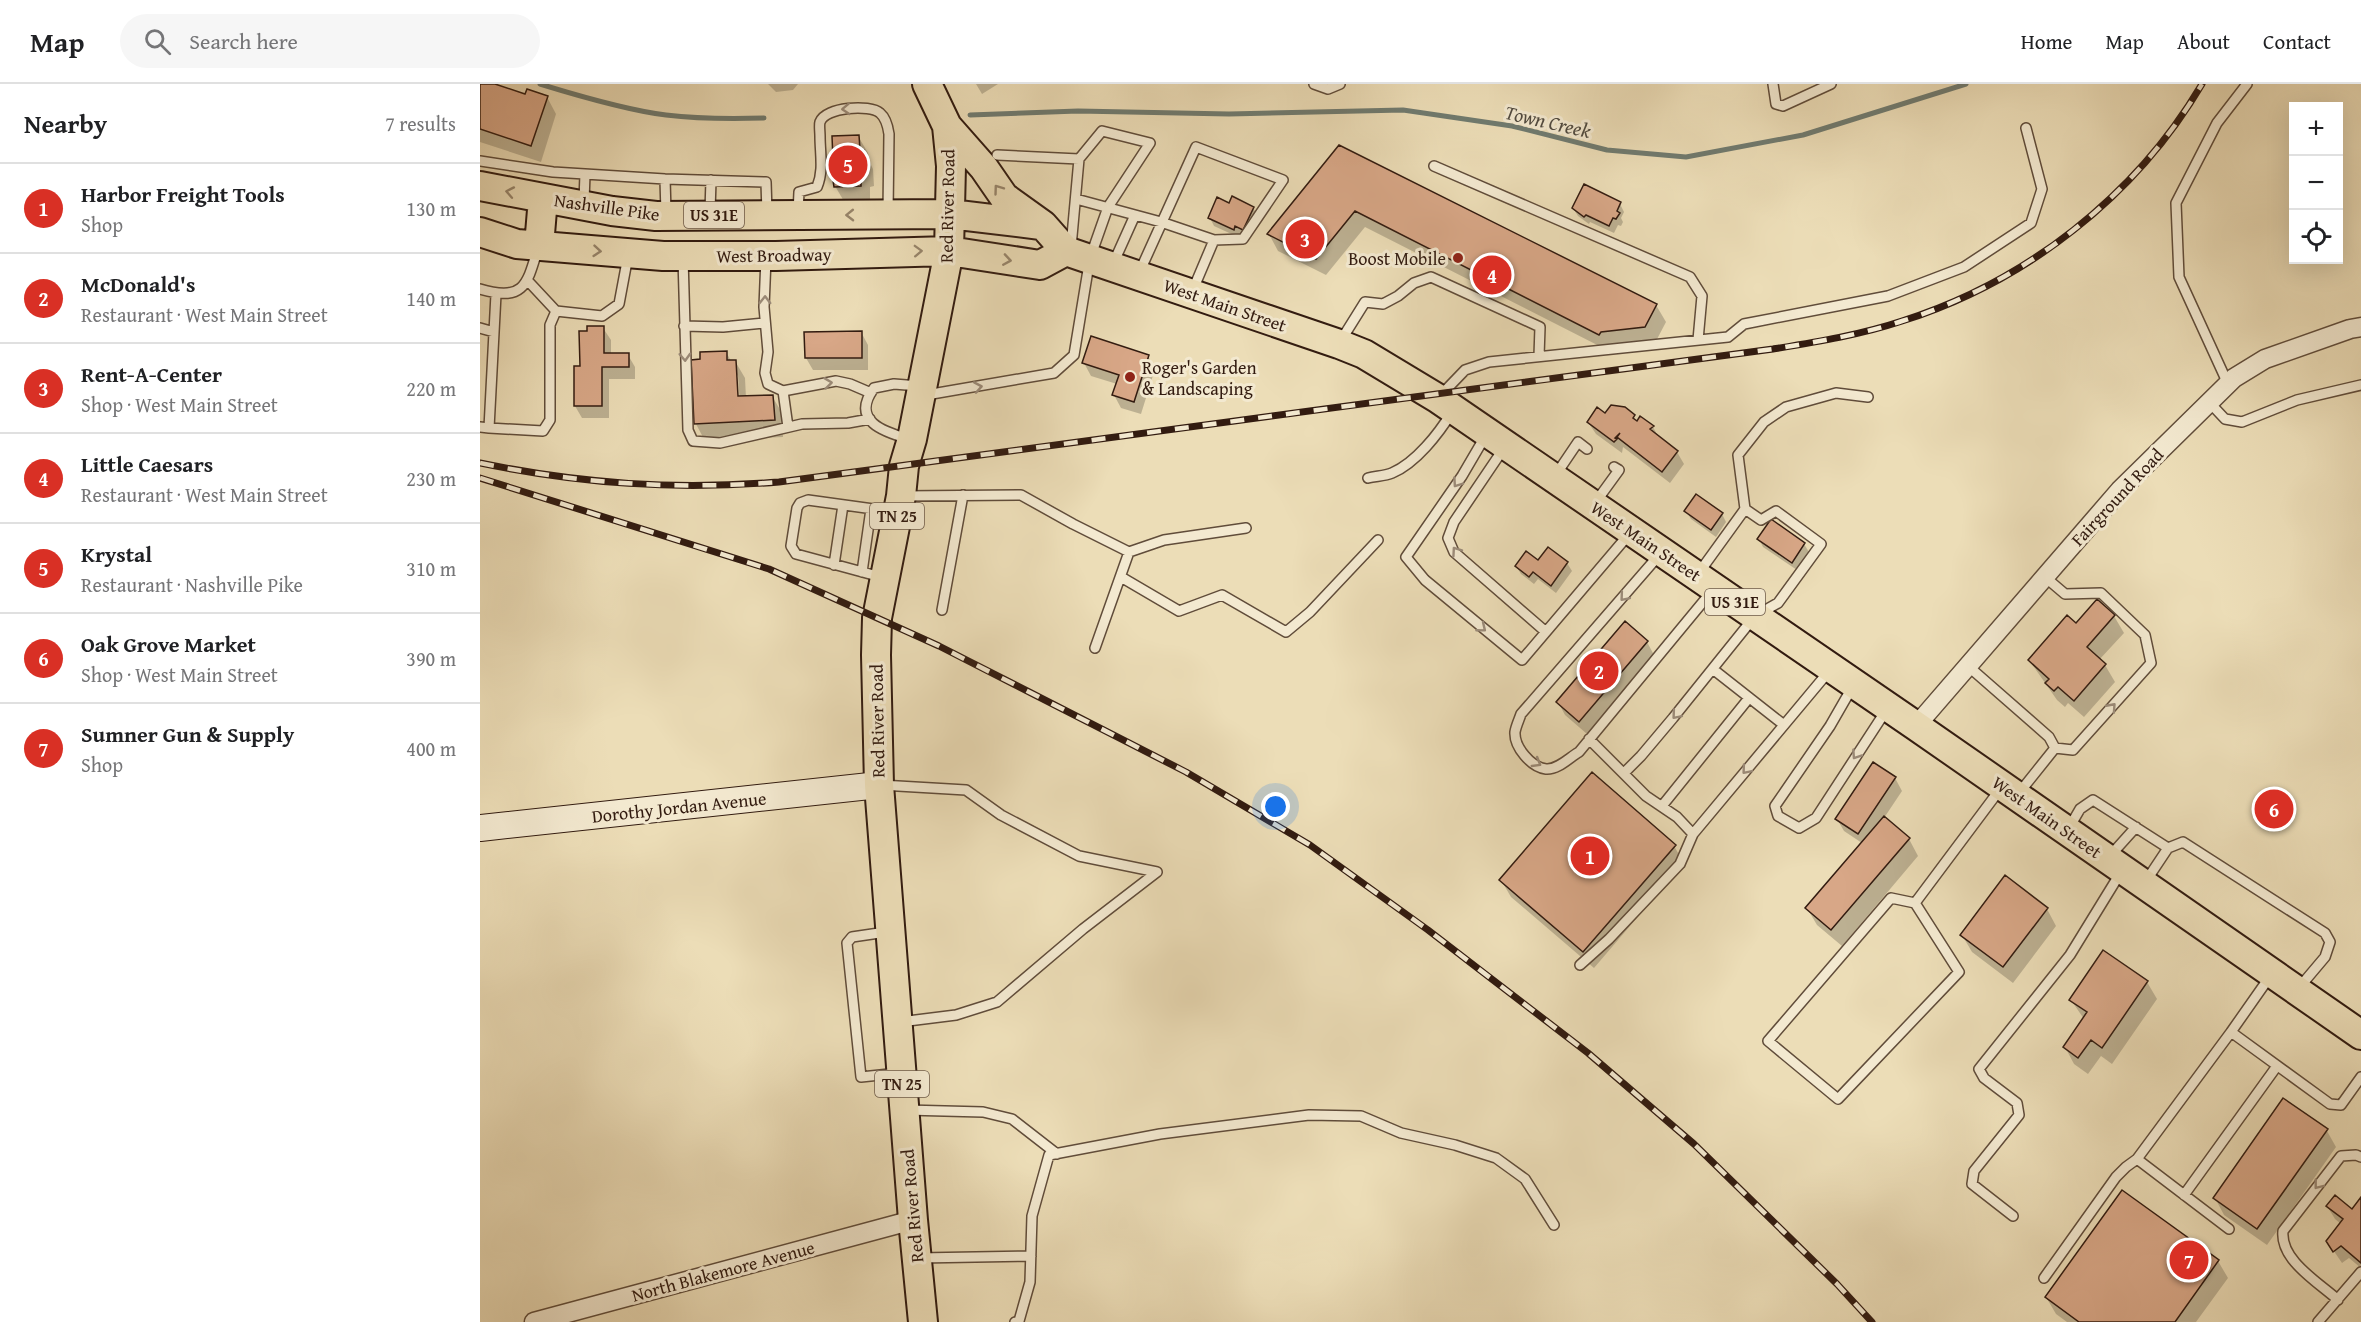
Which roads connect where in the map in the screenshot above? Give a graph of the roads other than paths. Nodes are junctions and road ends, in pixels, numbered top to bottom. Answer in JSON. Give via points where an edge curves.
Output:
{"nodes":[{"id":1,"x":927,"y":84,"type":"edge"},
{"id":2,"x":1314,"y":84,"type":"edge"},
{"id":3,"x":1340,"y":84,"type":"edge"},
{"id":4,"x":1773,"y":84,"type":"edge"},
{"id":5,"x":1832,"y":84,"type":"edge"},
{"id":6,"x":2247,"y":84,"type":"edge"},
{"id":7,"x":946,"y":126,"type":"junction"},
{"id":8,"x":2026,"y":128,"type":"dead end"},
{"id":9,"x":997,"y":155,"type":"dead end"},
{"id":10,"x":1079,"y":159,"type":"junction"},
{"id":11,"x":480,"y":160,"type":"edge"},
{"id":12,"x":1434,"y":166,"type":"dead end"},
{"id":13,"x":585,"y":174,"type":"junction"},
{"id":14,"x":665,"y":180,"type":"junction"},
{"id":15,"x":711,"y":180,"type":"junction"},
{"id":16,"x":480,"y":186,"type":"edge"},
{"id":17,"x":543,"y":198,"type":"junction"},
{"id":18,"x":1076,"y":199,"type":"junction"},
{"id":19,"x":584,"y":206,"type":"junction"},
{"id":20,"x":1108,"y":207,"type":"junction"},
{"id":21,"x":888,"y":214,"type":"junction"},
{"id":22,"x":950,"y":214,"type":"junction"},
{"id":23,"x":710,"y":215,"type":"junction"},
{"id":24,"x":1136,"y":215,"type":"junction"},
{"id":25,"x":666,"y":216,"type":"junction"},
{"id":26,"x":767,"y":216,"type":"junction"},
{"id":27,"x":798,"y":216,"type":"junction"},
{"id":28,"x":1161,"y":222,"type":"junction"},
{"id":29,"x":1044,"y":225,"type":"junction"},
{"id":30,"x":480,"y":232,"type":"edge"},
{"id":31,"x":1215,"y":240,"type":"junction"},
{"id":32,"x":539,"y":246,"type":"junction"},
{"id":33,"x":949,"y":251,"type":"junction"},
{"id":34,"x":628,"y":253,"type":"junction"},
{"id":35,"x":683,"y":256,"type":"junction"},
{"id":36,"x":766,"y":256,"type":"junction"},
{"id":37,"x":1085,"y":257,"type":"junction"},
{"id":38,"x":1138,"y":275,"type":"junction"},
{"id":39,"x":528,"y":281,"type":"junction"},
{"id":40,"x":480,"y":289,"type":"edge"},
{"id":41,"x":496,"y":294,"type":"junction"},
{"id":42,"x":1191,"y":294,"type":"junction"},
{"id":43,"x":556,"y":310,"type":"junction"},
{"id":44,"x":765,"y":323,"type":"junction"},
{"id":45,"x":684,"y":326,"type":"junction"},
{"id":46,"x":2361,"y":327,"type":"edge"},
{"id":47,"x":480,"y":328,"type":"edge"},
{"id":48,"x":494,"y":332,"type":"junction"},
{"id":49,"x":1698,"y":340,"type":"junction"},
{"id":50,"x":1339,"y":344,"type":"junction"},
{"id":51,"x":1539,"y":356,"type":"junction"},
{"id":52,"x":2228,"y":384,"type":"junction"},
{"id":53,"x":2361,"y":385,"type":"edge"},
{"id":54,"x":783,"y":391,"type":"junction"},
{"id":55,"x":921,"y":391,"type":"junction"},
{"id":56,"x":871,"y":393,"type":"junction"},
{"id":57,"x":1868,"y":398,"type":"dead end"},
{"id":58,"x":2209,"y":402,"type":"junction"},
{"id":59,"x":1446,"y":404,"type":"junction"},
{"id":60,"x":870,"y":419,"type":"junction"},
{"id":61,"x":484,"y":427,"type":"edge"},
{"id":62,"x":788,"y":427,"type":"junction"},
{"id":63,"x":912,"y":439,"type":"junction"},
{"id":64,"x":1497,"y":439,"type":"junction"},
{"id":65,"x":1587,"y":449,"type":"dead end"},
{"id":66,"x":1614,"y":467,"type":"dead end"},
{"id":67,"x":1368,"y":478,"type":"dead end"},
{"id":68,"x":1553,"y":478,"type":"junction"},
{"id":69,"x":963,"y":495,"type":"junction"},
{"id":70,"x":843,"y":505,"type":"junction"},
{"id":71,"x":1593,"y":505,"type":"junction"},
{"id":72,"x":889,"y":506,"type":"junction"},
{"id":73,"x":1745,"y":509,"type":"junction"},
{"id":74,"x":1246,"y":528,"type":"dead end"},
{"id":75,"x":1632,"y":531,"type":"junction"},
{"id":76,"x":1378,"y":540,"type":"dead end"},
{"id":77,"x":1129,"y":552,"type":"junction"},
{"id":78,"x":1662,"y":552,"type":"junction"},
{"id":79,"x":834,"y":565,"type":"junction"},
{"id":80,"x":873,"y":575,"type":"junction"},
{"id":81,"x":1121,"y":577,"type":"junction"},
{"id":82,"x":2045,"y":577,"type":"junction"},
{"id":83,"x":1705,"y":582,"type":"junction"},
{"id":84,"x":942,"y":610,"type":"dead end"},
{"id":85,"x":1755,"y":616,"type":"junction"},
{"id":86,"x":1546,"y":632,"type":"junction"},
{"id":87,"x":1095,"y":648,"type":"dead end"},
{"id":88,"x":1968,"y":666,"type":"junction"},
{"id":89,"x":1714,"y":670,"type":"junction"},
{"id":90,"x":1843,"y":676,"type":"junction"},
{"id":91,"x":1749,"y":698,"type":"junction"},
{"id":92,"x":1889,"y":707,"type":"junction"},
{"id":93,"x":1784,"y":725,"type":"junction"},
{"id":94,"x":1916,"y":726,"type":"junction"},
{"id":95,"x":1589,"y":739,"type":"junction"},
{"id":96,"x":2055,"y":748,"type":"junction"},
{"id":97,"x":1624,"y":773,"type":"junction"},
{"id":98,"x":879,"y":785,"type":"junction"},
{"id":99,"x":2009,"y":791,"type":"junction"},
{"id":100,"x":1662,"y":806,"type":"junction"},
{"id":101,"x":2136,"y":827,"type":"junction"},
{"id":102,"x":480,"y":828,"type":"edge"},
{"id":103,"x":2067,"y":831,"type":"junction"},
{"id":104,"x":1693,"y":834,"type":"junction"},
{"id":105,"x":2168,"y":848,"type":"junction"},
{"id":106,"x":2125,"y":871,"type":"junction"},
{"id":107,"x":1916,"y":903,"type":"junction"},
{"id":108,"x":890,"y":932,"type":"junction"},
{"id":109,"x":1580,"y":965,"type":"dead end"},
{"id":110,"x":2272,"y":973,"type":"junction"},
{"id":111,"x":2297,"y":991,"type":"junction"},
{"id":112,"x":897,"y":1022,"type":"junction"},
{"id":113,"x":2231,"y":1032,"type":"junction"},
{"id":114,"x":2361,"y":1035,"type":"edge"},
{"id":115,"x":2277,"y":1065,"type":"junction"},
{"id":116,"x":901,"y":1072,"type":"junction"},
{"id":117,"x":2361,"y":1077,"type":"edge"},
{"id":118,"x":904,"y":1110,"type":"junction"},
{"id":119,"x":1057,"y":1154,"type":"junction"},
{"id":120,"x":2361,"y":1157,"type":"edge"},
{"id":121,"x":2138,"y":1160,"type":"junction"},
{"id":122,"x":2184,"y":1195,"type":"junction"},
{"id":123,"x":2013,"y":1216,"type":"dead end"},
{"id":124,"x":912,"y":1220,"type":"junction"},
{"id":125,"x":1554,"y":1225,"type":"dead end"},
{"id":126,"x":2229,"y":1230,"type":"dead end"},
{"id":127,"x":1031,"y":1256,"type":"junction"},
{"id":128,"x":916,"y":1258,"type":"junction"},
{"id":129,"x":2361,"y":1272,"type":"edge"},
{"id":130,"x":2044,"y":1278,"type":"dead end"},
{"id":131,"x":2337,"y":1299,"type":"junction"},
{"id":132,"x":534,"y":1322,"type":"edge"},
{"id":133,"x":923,"y":1322,"type":"edge"},
{"id":134,"x":1015,"y":1322,"type":"edge"},
{"id":135,"x":2318,"y":1322,"type":"edge"}],
"edges":[{"from":1,"to":7,"type":"main road","number":"TN 25"},
{"from":2,"to":3,"type":"lane","via":[[1328,89]]},
{"from":4,"to":5,"type":"lane","via":[[1776,104],[1783,106]]},
{"from":6,"to":52,"type":"lane","via":[[2217,123],[2176,203],[2179,277]]},
{"from":7,"to":22,"type":"main road","name":"Red River Road","number":"TN 25","via":[[951,166]]},
{"from":29,"to":7,"type":"main road","one_way":true,"via":[[1004,197]]},
{"from":8,"to":49,"type":"lane","via":[[2042,189],[2031,223],[2012,236],[1964,267],[1888,296],[1744,324],[1728,337]]},
{"from":9,"to":10,"type":"lane"},
{"from":10,"to":18,"type":"lane"},
{"from":10,"to":20,"type":"lane","via":[[1102,131],[1150,143]]},
{"from":11,"to":13,"type":"lane"},
{"from":12,"to":49,"type":"lane","via":[[1690,277],[1702,296]]},
{"from":13,"to":14,"type":"lane"},
{"from":13,"to":19,"type":"lane"},
{"from":14,"to":15,"type":"lane"},
{"from":14,"to":25,"type":"lane"},
{"from":15,"to":23,"type":"lane"},
{"from":15,"to":26,"type":"lane","via":[[766,182]]},
{"from":17,"to":16,"type":"main road","name":"Nashville Pike","number":"US 31E","one_way":true},
{"from":17,"to":19,"type":"main road","name":"Nashville Pike","number":"US 31E"},
{"from":17,"to":32,"type":"main road"},
{"from":18,"to":20,"type":"lane"},
{"from":18,"to":37,"type":"lane"},
{"from":19,"to":25,"type":"main road","name":"Nashville Pike","number":"US 31E"},
{"from":20,"to":24,"type":"lane"},
{"from":20,"to":37,"type":"lane"},
{"from":21,"to":22,"type":"main road","name":"Nashville Pike","number":"US 31E"},
{"from":21,"to":27,"type":"main road","name":"Nashville Pike","number":"US 31E","one_way":true},
{"from":21,"to":27,"type":"lane","one_way":true,"via":[[889,134],[880,112],[867,108],[825,114],[820,122],[822,175],[817,187],[799,192]]},
{"from":22,"to":29,"type":"main road","number":"US 31E"},
{"from":22,"to":33,"type":"main road","name":"Red River Road","number":"TN 25"},
{"from":23,"to":25,"type":"main road","name":"Nashville Pike","number":"US 31E"},
{"from":23,"to":26,"type":"main road","name":"Nashville Pike","number":"US 31E"},
{"from":24,"to":28,"type":"lane"},
{"from":24,"to":37,"type":"lane"},
{"from":26,"to":27,"type":"main road","name":"Nashville Pike","number":"US 31E"},
{"from":28,"to":31,"type":"lane"},
{"from":28,"to":31,"type":"lane","via":[[1196,147],[1282,180],[1243,239]]},
{"from":28,"to":38,"type":"lane"},
{"from":29,"to":37,"type":"main road"},
{"from":30,"to":32,"type":"main road","name":"West Broadway","via":[[517,244]]},
{"from":31,"to":42,"type":"lane"},
{"from":32,"to":34,"type":"main road","name":"West Broadway","one_way":true},
{"from":32,"to":39,"type":"lane"},
{"from":36,"to":33,"type":"main road","name":"West Broadway","one_way":true},
{"from":33,"to":37,"type":"main road","name":"West Broadway","one_way":true,"via":[[1040,266]]},
{"from":33,"to":55,"type":"main road","name":"Red River Road","number":"TN 25"},
{"from":34,"to":35,"type":"main road","name":"West Broadway"},
{"from":34,"to":43,"type":"lane","via":[[619,304],[602,316]]},
{"from":35,"to":36,"type":"main road","name":"West Broadway"},
{"from":35,"to":45,"type":"lane"},
{"from":44,"to":36,"type":"lane","one_way":true},
{"from":37,"to":38,"type":"main road","name":"West Main Street","number":"US 31E"},
{"from":55,"to":37,"type":"lane","one_way":true,"via":[[1054,373],[1074,355]]},
{"from":38,"to":42,"type":"main road","name":"West Main Street","number":"US 31E"},
{"from":39,"to":41,"type":"lane","via":[[514,293]]},
{"from":39,"to":43,"type":"lane"},
{"from":40,"to":41,"type":"lane"},
{"from":41,"to":48,"type":"lane"},
{"from":42,"to":50,"type":"main road","name":"West Main Street","number":"US 31E"},
{"from":43,"to":61,"type":"lane","via":[[550,325],[550,420],[543,431]]},
{"from":44,"to":45,"type":"lane"},
{"from":44,"to":54,"type":"lane","via":[[765,373],[768,384]]},
{"from":45,"to":62,"type":"lane","one_way":true,"via":[[688,430],[693,441],[720,443]]},
{"from":46,"to":52,"type":"street","name":"Fairground Road","via":[[2265,359]]},
{"from":47,"to":48,"type":"lane"},
{"from":48,"to":61,"type":"lane"},
{"from":49,"to":51,"type":"lane"},
{"from":50,"to":51,"type":"lane","via":[[1365,302],[1383,304],[1414,283],[1431,277],[1540,327]]},
{"from":50,"to":59,"type":"main road","name":"West Main Street","number":"US 31E","via":[[1364,354]]},
{"from":51,"to":59,"type":"lane","via":[[1489,362],[1465,370]]},
{"from":52,"to":58,"type":"street","name":"Fairground Road"},
{"from":53,"to":58,"type":"lane","via":[[2297,400],[2242,422],[2225,419]]},
{"from":54,"to":56,"type":"lane","one_way":true,"via":[[836,381]]},
{"from":54,"to":62,"type":"lane"},
{"from":55,"to":56,"type":"lane","via":[[894,384],[874,388]]},
{"from":55,"to":63,"type":"main road","name":"Red River Road","number":"TN 25"},
{"from":56,"to":60,"type":"lane","via":[[867,413]]},
{"from":57,"to":73,"type":"lane","via":[[1836,393],[1786,407],[1764,422],[1738,455]]},
{"from":58,"to":82,"type":"street","name":"Fairground Road","via":[[2120,490]]},
{"from":59,"to":64,"type":"main road","name":"West Main Street","number":"US 31E"},
{"from":59,"to":67,"type":"lane","via":[[1438,435],[1393,473]]},
{"from":60,"to":62,"type":"lane"},
{"from":60,"to":63,"type":"lane","via":[[885,433]]},
{"from":63,"to":72,"type":"main road","name":"Red River Road","number":"TN 25"},
{"from":64,"to":68,"type":"main road","name":"West Main Street","number":"US 31E"},
{"from":86,"to":64,"type":"lane","one_way":true,"via":[[1469,567],[1454,552],[1448,538]]},
{"from":64,"to":86,"type":"lane","one_way":true,"via":[[1462,476],[1406,557],[1425,580],[1522,660]]},
{"from":65,"to":68,"type":"lane","via":[[1578,442]]},
{"from":66,"to":71,"type":"lane","via":[[1618,470]]},
{"from":68,"to":71,"type":"main road","name":"West Main Street","number":"US 31E"},
{"from":69,"to":72,"type":"lane"},
{"from":69,"to":77,"type":"lane","via":[[1021,495]]},
{"from":69,"to":84,"type":"lane"},
{"from":70,"to":72,"type":"lane"},
{"from":70,"to":79,"type":"lane"},
{"from":70,"to":79,"type":"lane","via":[[803,501],[797,508],[791,546],[796,554]]},
{"from":71,"to":75,"type":"main road","name":"West Main Street","number":"US 31E"},
{"from":72,"to":80,"type":"main road","name":"Red River Road","number":"TN 25"},
{"from":73,"to":83,"type":"lane"},
{"from":73,"to":85,"type":"lane","via":[[1761,520],[1776,511],[1821,544],[1778,603]]},
{"from":74,"to":77,"type":"lane","via":[[1164,540]]},
{"from":75,"to":78,"type":"main road","name":"West Main Street","number":"US 31E"},
{"from":75,"to":86,"type":"lane"},
{"from":76,"to":81,"type":"lane","via":[[1286,632],[1222,595],[1179,611]]},
{"from":77,"to":81,"type":"lane"},
{"from":78,"to":83,"type":"main road","name":"West Main Street","number":"US 31E"},
{"from":78,"to":95,"type":"lane","one_way":true,"via":[[1521,714],[1515,734],[1520,751],[1546,769],[1558,766]]},
{"from":79,"to":80,"type":"lane"},
{"from":80,"to":98,"type":"main road","name":"Red River Road","number":"TN 25"},
{"from":81,"to":87,"type":"lane"},
{"from":82,"to":88,"type":"street","name":"Fairground Road"},
{"from":96,"to":82,"type":"lane","one_way":true,"via":[[2073,750],[2151,663],[2145,635],[2101,593],[2065,594]]},
{"from":83,"to":85,"type":"main road","name":"West Main Street","number":"US 31E"},
{"from":83,"to":95,"type":"lane"},
{"from":85,"to":89,"type":"lane"},
{"from":85,"to":90,"type":"main road","name":"West Main Street","number":"US 31E"},
{"from":88,"to":94,"type":"street","name":"Fairground Road"},
{"from":88,"to":96,"type":"lane","via":[[2049,737]]},
{"from":89,"to":91,"type":"lane"},
{"from":89,"to":97,"type":"lane","one_way":true},
{"from":90,"to":92,"type":"main road","name":"West Main Street","number":"US 31E"},
{"from":92,"to":90,"type":"lane","one_way":true,"via":[[1816,818],[1799,828],[1778,816],[1775,806],[1830,726]]},
{"from":90,"to":93,"type":"lane"},
{"from":91,"to":93,"type":"lane"},
{"from":91,"to":100,"type":"lane"},
{"from":92,"to":94,"type":"main road","name":"West Main Street","number":"US 31E"},
{"from":93,"to":104,"type":"lane","one_way":true},
{"from":94,"to":99,"type":"main road","name":"West Main Street","number":"US 31E"},
{"from":95,"to":97,"type":"lane"},
{"from":96,"to":99,"type":"lane"},
{"from":97,"to":100,"type":"lane"},
{"from":98,"to":102,"type":"street","name":"Dorothy Jordan Avenue"},
{"from":98,"to":108,"type":"main road","name":"Red River Road","number":"TN 25"},
{"from":98,"to":112,"type":"lane","via":[[966,790],[1001,815],[1079,856],[1157,872],[998,1002],[956,1016]]},
{"from":99,"to":103,"type":"main road","name":"West Main Street","number":"US 31E"},
{"from":99,"to":107,"type":"lane"},
{"from":100,"to":104,"type":"lane"},
{"from":101,"to":103,"type":"lane","via":[[2093,800],[2080,809]]},
{"from":101,"to":105,"type":"lane"},
{"from":101,"to":106,"type":"lane"},
{"from":103,"to":106,"type":"main road","name":"West Main Street","number":"US 31E"},
{"from":104,"to":109,"type":"lane","via":[[1680,864]]},
{"from":105,"to":106,"type":"lane"},
{"from":105,"to":111,"type":"lane","via":[[2183,842],[2325,933],[2330,942],[2325,957]]},
{"from":106,"to":110,"type":"main road","name":"West Main Street","number":"US 31E"},
{"from":106,"to":123,"type":"lane","via":[[2070,955],[1979,1070],[2017,1103],[2019,1115],[1974,1171],[1972,1184]]},
{"from":107,"to":107,"type":"lane","via":[[1959,972],[1838,1100],[1768,1041],[1891,897]]},
{"from":108,"to":112,"type":"main road","name":"Red River Road","number":"TN 25"},
{"from":108,"to":116,"type":"lane","via":[[852,938],[847,943],[861,1077]]},
{"from":110,"to":111,"type":"main road","name":"West Main Street","number":"US 31E"},
{"from":110,"to":113,"type":"lane"},
{"from":111,"to":114,"type":"main road","name":"West Main Street","number":"US 31E"},
{"from":112,"to":116,"type":"main road","name":"Red River Road","number":"TN 25"},
{"from":113,"to":115,"type":"lane"},
{"from":113,"to":121,"type":"lane"},
{"from":115,"to":117,"type":"lane","via":[[2330,1104],[2341,1105]]},
{"from":115,"to":122,"type":"lane"},
{"from":116,"to":118,"type":"main road","name":"Red River Road","number":"TN 25"},
{"from":118,"to":119,"type":"lane","via":[[983,1112],[1012,1119]]},
{"from":118,"to":124,"type":"main road","name":"Red River Road","number":"TN 25"},
{"from":119,"to":125,"type":"lane","via":[[1160,1134],[1309,1115],[1361,1116],[1401,1133],[1496,1158],[1525,1179]]},
{"from":119,"to":127,"type":"lane","via":[[1049,1155],[1032,1216]]},
{"from":120,"to":131,"type":"lane","one_way":true,"via":[[2342,1156],[2283,1231],[2282,1241],[2294,1262]]},
{"from":121,"to":122,"type":"lane"},
{"from":121,"to":130,"type":"lane","via":[[2116,1177]]},
{"from":122,"to":126,"type":"lane"},
{"from":124,"to":128,"type":"main road","name":"Red River Road","number":"TN 25"},
{"from":124,"to":132,"type":"street","name":"North Blakemore Avenue"},
{"from":127,"to":128,"type":"lane"},
{"from":127,"to":134,"type":"lane","via":[[1030,1282],[1019,1321]]},
{"from":128,"to":133,"type":"main road","name":"Red River Road","number":"TN 25"},
{"from":129,"to":131,"type":"lane"},
{"from":131,"to":135,"type":"lane"}]}
